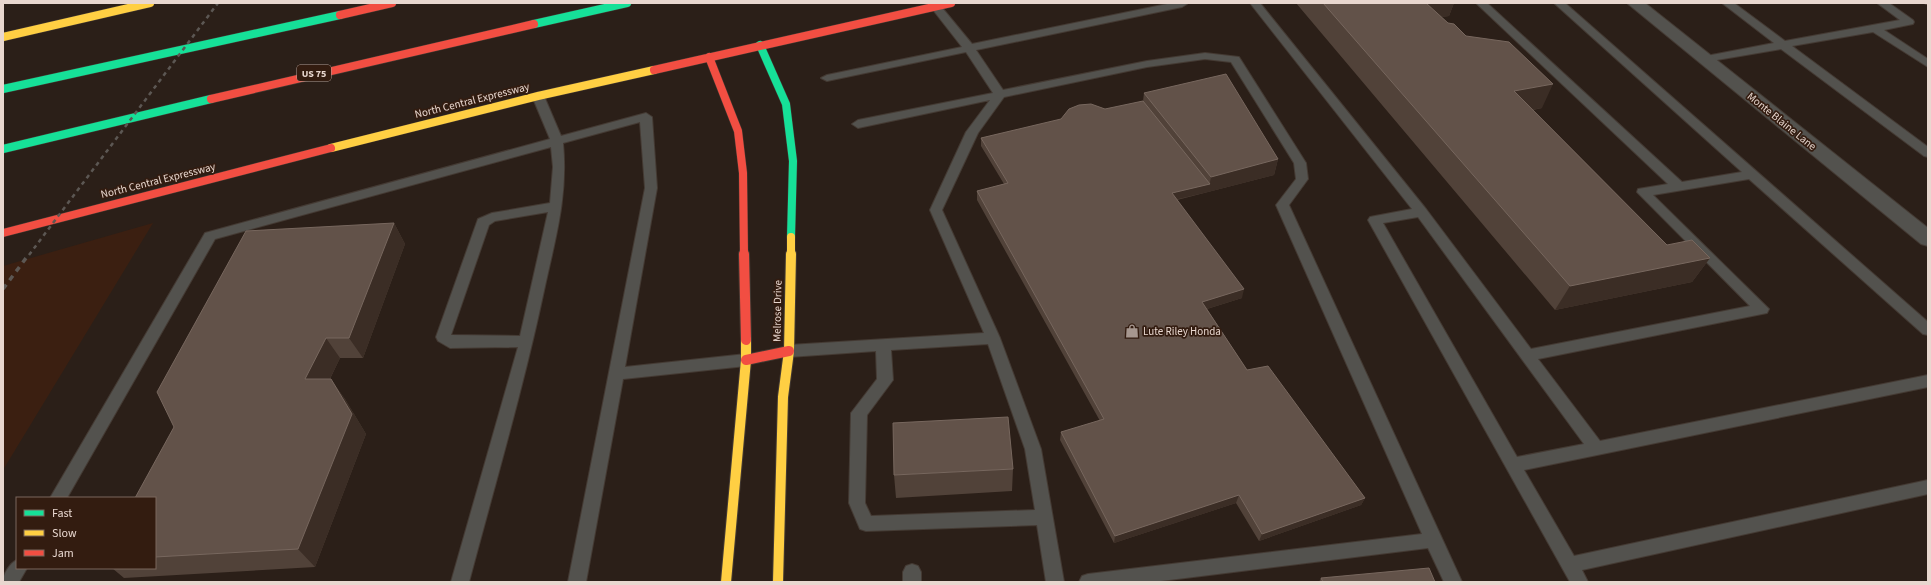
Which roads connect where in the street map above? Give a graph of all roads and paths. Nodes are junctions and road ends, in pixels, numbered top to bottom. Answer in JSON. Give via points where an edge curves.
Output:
{"nodes":[{"id":1,"x":150,"y":3,"type":"edge"},
{"id":2,"x":392,"y":3,"type":"edge"},
{"id":3,"x":627,"y":3,"type":"edge"},
{"id":4,"x":951,"y":3,"type":"edge"},
{"id":5,"x":1255,"y":3,"type":"edge"},
{"id":6,"x":1481,"y":3,"type":"edge"},
{"id":7,"x":1559,"y":3,"type":"edge"},
{"id":8,"x":1635,"y":3,"type":"edge"},
{"id":9,"x":1727,"y":3,"type":"edge"},
{"id":10,"x":1882,"y":3,"type":"edge"},
{"id":11,"x":1182,"y":4,"type":"edge"},
{"id":12,"x":936,"y":6,"type":"junction"},
{"id":13,"x":1874,"y":28,"type":"junction"},
{"id":14,"x":3,"y":37,"type":"edge"},
{"id":15,"x":760,"y":45,"type":"junction"},
{"id":16,"x":1784,"y":45,"type":"junction"},
{"id":17,"x":969,"y":48,"type":"junction"},
{"id":18,"x":709,"y":57,"type":"junction"},
{"id":19,"x":1706,"y":59,"type":"junction"},
{"id":20,"x":1928,"y":64,"type":"edge"},
{"id":21,"x":827,"y":78,"type":"dead end"},
{"id":22,"x":3,"y":89,"type":"edge"},
{"id":23,"x":1000,"y":95,"type":"junction"},
{"id":24,"x":538,"y":96,"type":"junction"},
{"id":25,"x":858,"y":124,"type":"dead end"},
{"id":26,"x":557,"y":141,"type":"junction"},
{"id":27,"x":3,"y":149,"type":"edge"},
{"id":28,"x":1928,"y":152,"type":"edge"},
{"id":29,"x":1752,"y":174,"type":"junction"},
{"id":30,"x":1678,"y":187,"type":"junction"},
{"id":31,"x":556,"y":206,"type":"junction"},
{"id":32,"x":1421,"y":212,"type":"junction"},
{"id":33,"x":3,"y":233,"type":"edge"},
{"id":34,"x":1928,"y":239,"type":"edge"},
{"id":35,"x":1928,"y":330,"type":"edge"},
{"id":36,"x":993,"y":338,"type":"junction"},
{"id":37,"x":526,"y":341,"type":"junction"},
{"id":38,"x":883,"y":345,"type":"junction"},
{"id":39,"x":789,"y":351,"type":"junction"},
{"id":40,"x":1527,"y":355,"type":"junction"},
{"id":41,"x":746,"y":360,"type":"junction"},
{"id":42,"x":616,"y":374,"type":"junction"},
{"id":43,"x":1928,"y":381,"type":"edge"},
{"id":44,"x":1596,"y":448,"type":"junction"},
{"id":45,"x":1513,"y":465,"type":"junction"},
{"id":46,"x":1928,"y":487,"type":"edge"},
{"id":47,"x":59,"y":497,"type":"edge"},
{"id":48,"x":1045,"y":517,"type":"junction"},
{"id":49,"x":1433,"y":540,"type":"junction"},
{"id":50,"x":1569,"y":565,"type":"junction"},
{"id":51,"x":17,"y":569,"type":"edge"},
{"id":52,"x":10,"y":582,"type":"edge"},
{"id":53,"x":460,"y":582,"type":"edge"},
{"id":54,"x":577,"y":582,"type":"edge"},
{"id":55,"x":726,"y":582,"type":"edge"},
{"id":56,"x":778,"y":582,"type":"edge"},
{"id":57,"x":1055,"y":582,"type":"edge"},
{"id":58,"x":1088,"y":582,"type":"edge"},
{"id":59,"x":1453,"y":582,"type":"edge"},
{"id":60,"x":1579,"y":582,"type":"edge"}],
"edges":[{"from":1,"to":14,"type":"main road"},
{"from":2,"to":22,"type":"main road"},
{"from":3,"to":27,"type":"main road","number":"US 75","via":[[326,70]]},
{"from":4,"to":12,"type":"main road","name":"North Central Expressway"},
{"from":5,"to":32,"type":"lane"},
{"from":6,"to":30,"type":"lane"},
{"from":7,"to":29,"type":"lane"},
{"from":8,"to":19,"type":"street","name":"Monte Blaine Lane"},
{"from":9,"to":16,"type":"lane"},
{"from":10,"to":13,"type":"lane","via":[[1909,22]]},
{"from":11,"to":17,"type":"lane"},
{"from":12,"to":15,"type":"main road","name":"North Central Expressway"},
{"from":12,"to":17,"type":"lane"},
{"from":13,"to":16,"type":"lane"},
{"from":13,"to":20,"type":"lane"},
{"from":15,"to":18,"type":"main road","name":"North Central Expressway"},
{"from":15,"to":39,"type":"main road","name":"Melrose Drive","via":[[786,104],[793,161]]},
{"from":16,"to":19,"type":"lane"},
{"from":16,"to":28,"type":"lane"},
{"from":17,"to":21,"type":"lane"},
{"from":17,"to":23,"type":"lane"},
{"from":18,"to":24,"type":"main road","name":"North Central Expressway"},
{"from":18,"to":41,"type":"main road","via":[[738,131],[743,173]]},
{"from":19,"to":34,"type":"street","name":"Monte Blaine Lane"},
{"from":23,"to":25,"type":"lane"},
{"from":23,"to":36,"type":"lane","via":[[972,132],[936,210]]},
{"from":23,"to":49,"type":"lane","via":[[1147,64],[1205,56],[1235,60],[1300,163],[1302,179],[1282,205]]},
{"from":24,"to":26,"type":"lane"},
{"from":24,"to":33,"type":"main road","name":"North Central Expressway"},
{"from":26,"to":31,"type":"lane","via":[[559,167]]},
{"from":26,"to":42,"type":"lane","via":[[646,117],[651,188]]},
{"from":26,"to":47,"type":"lane","via":[[210,236]]},
{"from":29,"to":30,"type":"lane"},
{"from":29,"to":35,"type":"lane"},
{"from":30,"to":40,"type":"lane","via":[[1643,192],[1762,310]]},
{"from":31,"to":37,"type":"lane"},
{"from":31,"to":37,"type":"lane","via":[[492,217],[483,222],[443,337],[450,342]]},
{"from":32,"to":40,"type":"lane"},
{"from":32,"to":45,"type":"lane","via":[[1375,220]]},
{"from":36,"to":38,"type":"lane"},
{"from":36,"to":48,"type":"lane","via":[[1034,449]]},
{"from":37,"to":53,"type":"lane"},
{"from":38,"to":39,"type":"lane"},
{"from":38,"to":48,"type":"lane","via":[[884,380],[858,413],[857,503],[866,524]]},
{"from":39,"to":41,"type":"main road"},
{"from":39,"to":56,"type":"main road","name":"Melrose Drive","via":[[783,397]]},
{"from":40,"to":44,"type":"lane"},
{"from":41,"to":42,"type":"lane"},
{"from":41,"to":55,"type":"main road"},
{"from":42,"to":54,"type":"lane"},
{"from":43,"to":44,"type":"lane"},
{"from":44,"to":45,"type":"lane"},
{"from":45,"to":50,"type":"lane"},
{"from":46,"to":50,"type":"lane"},
{"from":48,"to":57,"type":"lane"},
{"from":49,"to":58,"type":"lane"},
{"from":49,"to":59,"type":"lane"},
{"from":50,"to":60,"type":"lane"},
{"from":51,"to":52,"type":"lane"}]}
